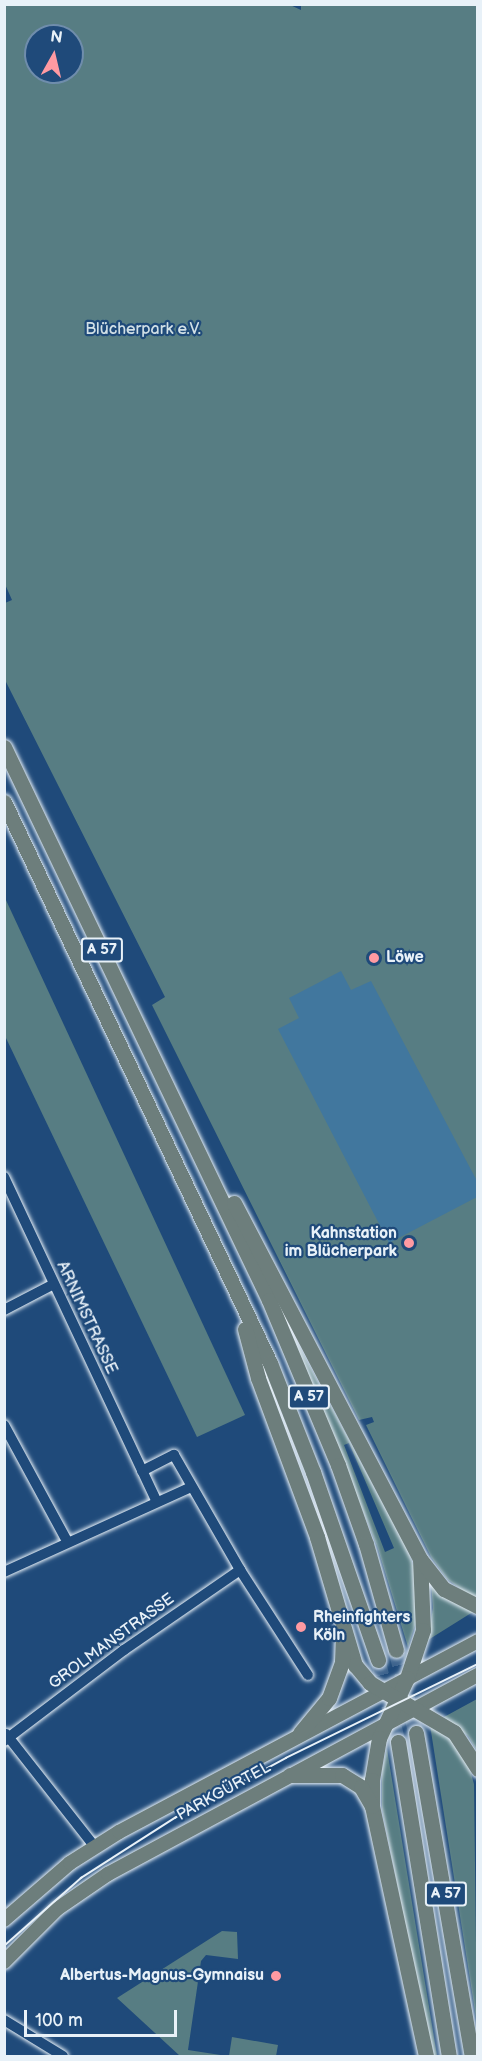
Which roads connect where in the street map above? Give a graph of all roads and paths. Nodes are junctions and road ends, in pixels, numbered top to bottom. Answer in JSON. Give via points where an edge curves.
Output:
{"nodes":[{"id":1,"x":4,"y":747,"type":"edge"},
{"id":2,"x":4,"y":802,"type":"edge"},
{"id":3,"x":200,"y":1153,"type":"junction"},
{"id":4,"x":4,"y":1177,"type":"edge"},
{"id":5,"x":54,"y":1284,"type":"junction"},
{"id":6,"x":240,"y":1305,"type":"junction"},
{"id":7,"x":4,"y":1310,"type":"edge"},
{"id":8,"x":4,"y":1425,"type":"edge"},
{"id":9,"x":142,"y":1471,"type":"junction"},
{"id":10,"x":191,"y":1487,"type":"junction"},
{"id":11,"x":157,"y":1502,"type":"junction"},
{"id":12,"x":67,"y":1541,"type":"junction"},
{"id":13,"x":420,"y":1559,"type":"junction"},
{"id":14,"x":240,"y":1570,"type":"junction"},
{"id":15,"x":4,"y":1572,"type":"edge"},
{"id":16,"x":477,"y":1606,"type":"edge"},
{"id":17,"x":339,"y":1609,"type":"junction"},
{"id":18,"x":477,"y":1641,"type":"edge"},
{"id":19,"x":396,"y":1650,"type":"tunnel mouth"},
{"id":20,"x":378,"y":1660,"type":"tunnel mouth"},
{"id":21,"x":308,"y":1675,"type":"dead end"},
{"id":22,"x":477,"y":1675,"type":"edge"},
{"id":23,"x":407,"y":1678,"type":"junction"},
{"id":24,"x":381,"y":1690,"type":"junction"},
{"id":25,"x":396,"y":1698,"type":"junction"},
{"id":26,"x":414,"y":1709,"type":"junction"},
{"id":27,"x":384,"y":1724,"type":"junction"},
{"id":28,"x":300,"y":1733,"type":"junction"},
{"id":29,"x":416,"y":1733,"type":"tunnel mouth"},
{"id":30,"x":6,"y":1737,"type":"edge"},
{"id":31,"x":398,"y":1742,"type":"tunnel mouth"},
{"id":32,"x":477,"y":1769,"type":"edge"},
{"id":33,"x":290,"y":1775,"type":"junction"},
{"id":34,"x":372,"y":1806,"type":"junction"},
{"id":35,"x":95,"y":1847,"type":"junction"},
{"id":36,"x":4,"y":1920,"type":"edge"},
{"id":37,"x":4,"y":1962,"type":"edge"},
{"id":38,"x":4,"y":2020,"type":"edge"},
{"id":39,"x":63,"y":2056,"type":"edge"},
{"id":40,"x":426,"y":2056,"type":"edge"},
{"id":41,"x":449,"y":2056,"type":"edge"},
{"id":42,"x":472,"y":2056,"type":"edge"}],
"edges":[{"from":1,"to":3,"type":"highway","number":"A 57"},
{"from":2,"to":6,"type":"highway","number":"A 57"},
{"from":3,"to":13,"type":"highway","via":[[218,1174]]},
{"from":3,"to":19,"type":"highway","number":"A 57","via":[[269,1300],[338,1465],[366,1544]]},
{"from":4,"to":5,"type":"street","name":"ARNIMSTRASSE"},
{"from":5,"to":7,"type":"street"},
{"from":5,"to":9,"type":"street","name":"ARNIMSTRASSE"},
{"from":6,"to":17,"type":"highway","via":[[258,1378],[317,1537]]},
{"from":6,"to":20,"type":"highway","number":"A 57","via":[[270,1363],[313,1472]]},
{"from":8,"to":12,"type":"street"},
{"from":9,"to":10,"type":"street","via":[[174,1455]]},
{"from":9,"to":11,"type":"street","name":"ARNIMSTRASSE"},
{"from":10,"to":11,"type":"street"},
{"from":10,"to":14,"type":"street"},
{"from":11,"to":12,"type":"street"},
{"from":12,"to":15,"type":"street"},
{"from":13,"to":16,"type":"highway","via":[[444,1589]]},
{"from":13,"to":23,"type":"highway","via":[[423,1630]]},
{"from":14,"to":21,"type":"street"},
{"from":14,"to":30,"type":"street","name":"GROLMANSTRASSE"},
{"from":17,"to":24,"type":"highway","via":[[355,1665]]},
{"from":17,"to":28,"type":"highway","via":[[344,1639],[340,1672],[329,1698]]},
{"from":18,"to":23,"type":"main road","name":"PARKGÜRTEL"},
{"from":22,"to":26,"type":"main road","name":"PARKGÜRTEL"},
{"from":23,"to":24,"type":"main road","name":"PARKGÜRTEL"},
{"from":23,"to":25,"type":"highway"},
{"from":24,"to":25,"type":"highway"},
{"from":24,"to":28,"type":"main road","name":"PARKGÜRTEL"},
{"from":25,"to":26,"type":"highway"},
{"from":25,"to":27,"type":"highway"},
{"from":26,"to":27,"type":"main road","name":"PARKGÜRTEL"},
{"from":26,"to":32,"type":"highway","via":[[461,1739]]},
{"from":27,"to":33,"type":"main road","name":"PARKGÜRTEL"},
{"from":27,"to":34,"type":"highway","via":[[373,1764]]},
{"from":28,"to":35,"type":"main road","name":"PARKGÜRTEL"},
{"from":29,"to":42,"type":"highway","number":"A 57"},
{"from":30,"to":35,"type":"street"},
{"from":31,"to":41,"type":"highway"},
{"from":33,"to":34,"type":"highway","via":[[342,1774],[361,1787]]},
{"from":33,"to":37,"type":"main road","name":"PARKGÜRTEL","via":[[83,1890],[32,1931]]},
{"from":34,"to":40,"type":"highway"},
{"from":35,"to":36,"type":"main road","name":"PARKGÜRTEL"},
{"from":38,"to":39,"type":"street"}]}
